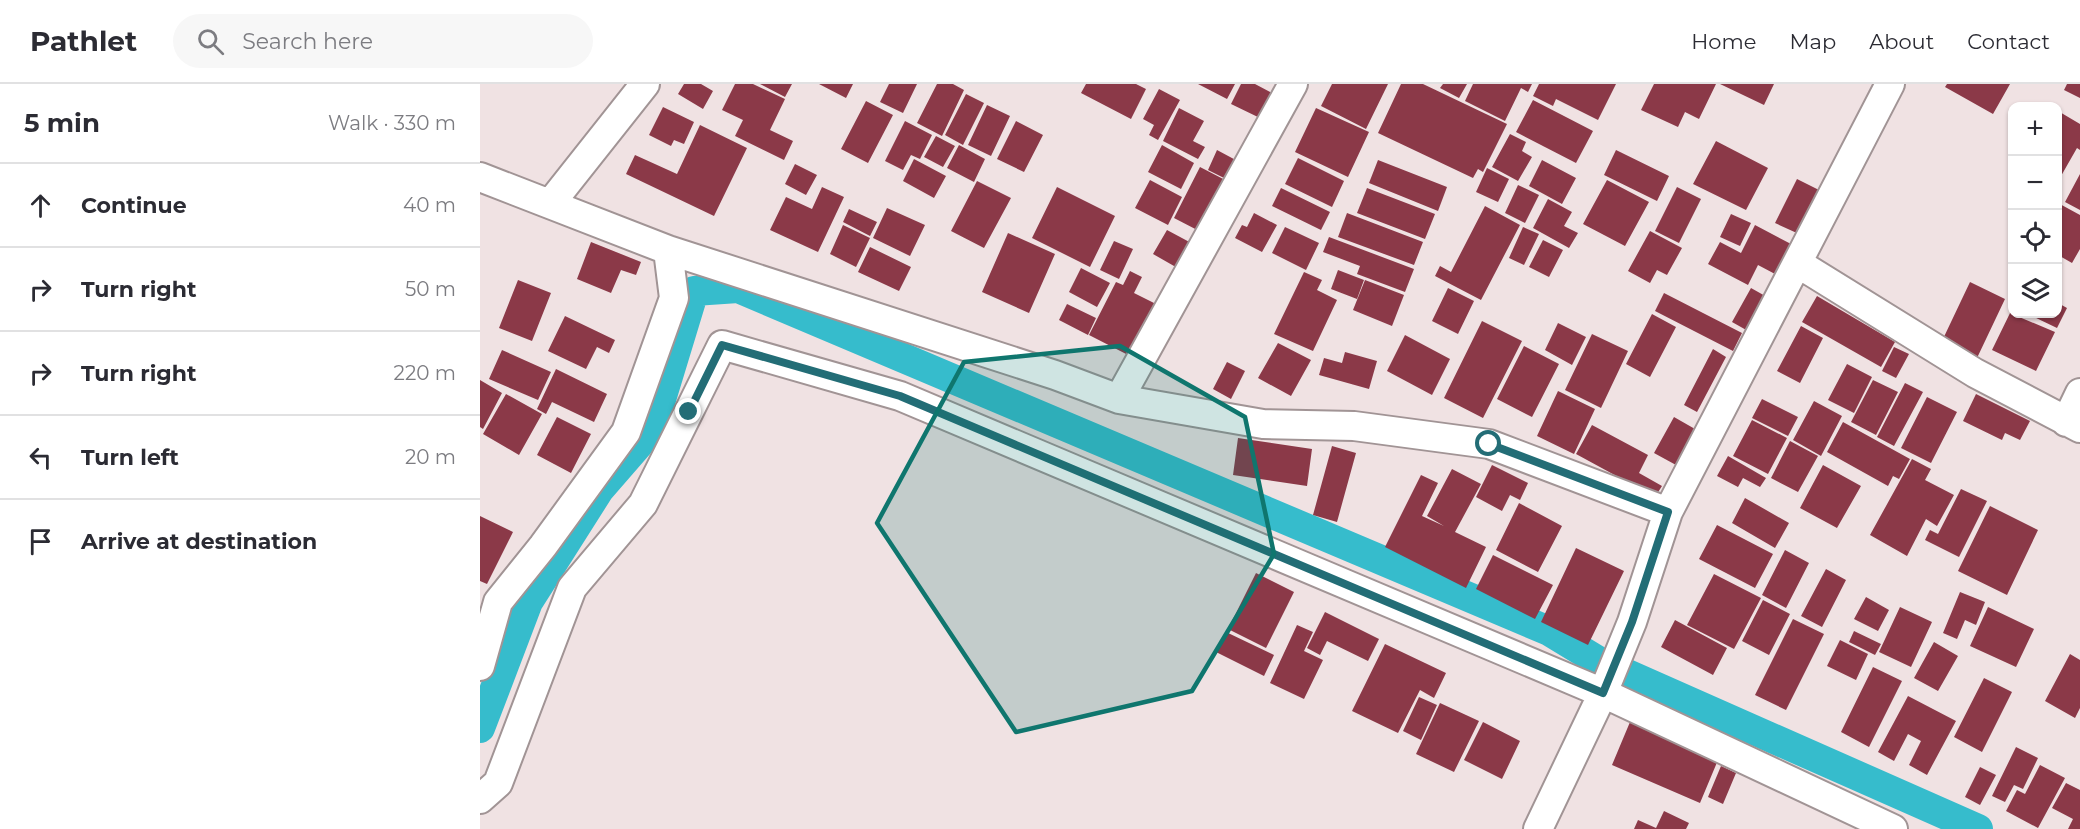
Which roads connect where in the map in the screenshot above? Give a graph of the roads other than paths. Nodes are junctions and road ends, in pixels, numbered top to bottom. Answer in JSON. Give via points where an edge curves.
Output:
{"nodes":[{"id":1,"x":645,"y":84,"type":"edge"},
{"id":2,"x":1293,"y":84,"type":"edge"},
{"id":3,"x":1890,"y":84,"type":"edge"},
{"id":4,"x":480,"y":177,"type":"edge"},
{"id":5,"x":550,"y":204,"type":"junction"},
{"id":6,"x":668,"y":250,"type":"junction"},
{"id":7,"x":1799,"y":264,"type":"junction"},
{"id":8,"x":2080,"y":393,"type":"edge"},
{"id":9,"x":1119,"y":399,"type":"junction"},
{"id":10,"x":2073,"y":425,"type":"edge"},
{"id":11,"x":1668,"y":512,"type":"junction"},
{"id":12,"x":480,"y":666,"type":"edge"},
{"id":13,"x":1603,"y":693,"type":"junction"},
{"id":14,"x":480,"y":799,"type":"edge"},
{"id":15,"x":1539,"y":829,"type":"edge"},
{"id":16,"x":1893,"y":829,"type":"edge"}],
"edges":[{"from":1,"to":5,"type":"street"},
{"from":2,"to":9,"type":"street"},
{"from":3,"to":7,"type":"street"},
{"from":4,"to":5,"type":"street"},
{"from":5,"to":6,"type":"street"},
{"from":6,"to":9,"type":"street"},
{"from":6,"to":12,"type":"street","via":[[674,298],[626,432],[498,602]]},
{"from":7,"to":10,"type":"street","via":[[1975,373]]},
{"from":7,"to":11,"type":"street"},
{"from":8,"to":10,"type":"street"},
{"from":9,"to":11,"type":"street","via":[[1263,424],[1354,426],[1489,444]]},
{"from":11,"to":13,"type":"street","via":[[1632,622]]},
{"from":13,"to":14,"type":"street","via":[[900,396],[722,345],[643,504],[572,588],[498,783]]},
{"from":13,"to":15,"type":"street"},
{"from":13,"to":16,"type":"street"}]}
